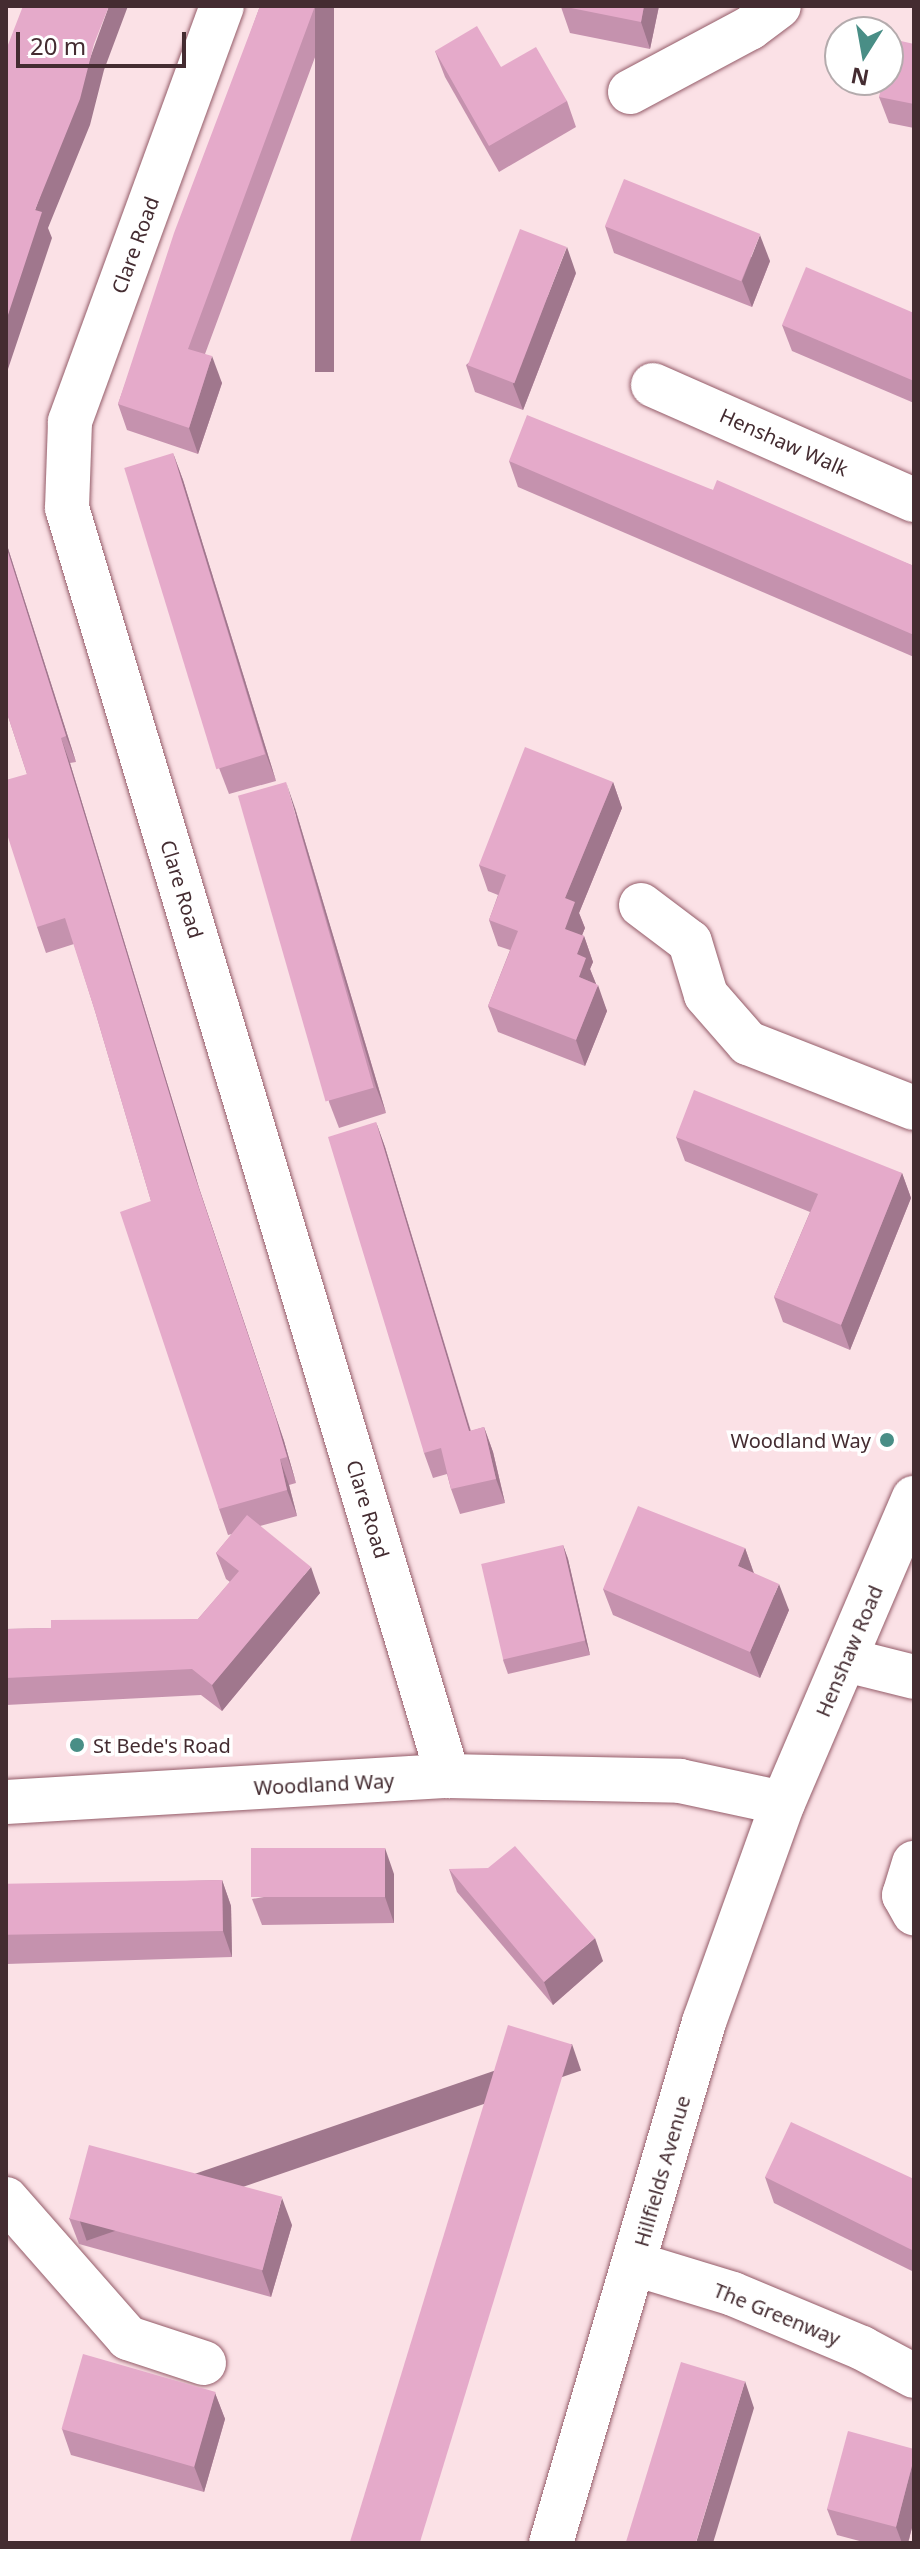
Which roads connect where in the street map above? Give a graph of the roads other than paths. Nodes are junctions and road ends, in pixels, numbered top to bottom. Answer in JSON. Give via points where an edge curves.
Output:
{"nodes":[{"id":1,"x":222,"y":6,"type":"edge"},
{"id":2,"x":779,"y":6,"type":"edge"},
{"id":3,"x":630,"y":92,"type":"dead end"},
{"id":4,"x":653,"y":385,"type":"dead end"},
{"id":5,"x":914,"y":500,"type":"edge"},
{"id":6,"x":641,"y":905,"type":"dead end"},
{"id":7,"x":914,"y":1108,"type":"edge"},
{"id":8,"x":914,"y":1498,"type":"edge"},
{"id":9,"x":846,"y":1660,"type":"junction"},
{"id":10,"x":914,"y":1677,"type":"edge"},
{"id":11,"x":448,"y":1776,"type":"junction"},
{"id":12,"x":6,"y":1802,"type":"edge"},
{"id":13,"x":783,"y":1803,"type":"junction"},
{"id":14,"x":914,"y":1863,"type":"edge"},
{"id":15,"x":914,"y":1913,"type":"edge"},
{"id":16,"x":6,"y":2199,"type":"edge"},
{"id":17,"x":635,"y":2264,"type":"junction"},
{"id":18,"x":204,"y":2363,"type":"dead end"},
{"id":19,"x":914,"y":2376,"type":"edge"},
{"id":20,"x":551,"y":2543,"type":"edge"}],
"edges":[{"from":1,"to":11,"type":"street","name":"Clare Road","via":[[70,422],[67,508]]},
{"from":2,"to":3,"type":"street","via":[[750,28]]},
{"from":4,"to":5,"type":"street","name":"Henshaw Walk"},
{"from":6,"to":7,"type":"street","via":[[690,942],[706,995],[748,1043]]},
{"from":8,"to":9,"type":"street","name":"Henshaw Road"},
{"from":9,"to":10,"type":"street"},
{"from":9,"to":13,"type":"street","name":"Henshaw Road"},
{"from":11,"to":12,"type":"street","name":"Woodland Way"},
{"from":11,"to":13,"type":"street","name":"Woodland Way","via":[[680,1781]]},
{"from":13,"to":17,"type":"street","name":"Hillfields Avenue","via":[[704,2022]]},
{"from":14,"to":15,"type":"street","via":[[904,1895]]},
{"from":16,"to":18,"type":"street","via":[[128,2338]]},
{"from":17,"to":19,"type":"street","name":"The Greenway","via":[[733,2294]]},
{"from":17,"to":20,"type":"street","name":"Hillfields Avenue"}]}
